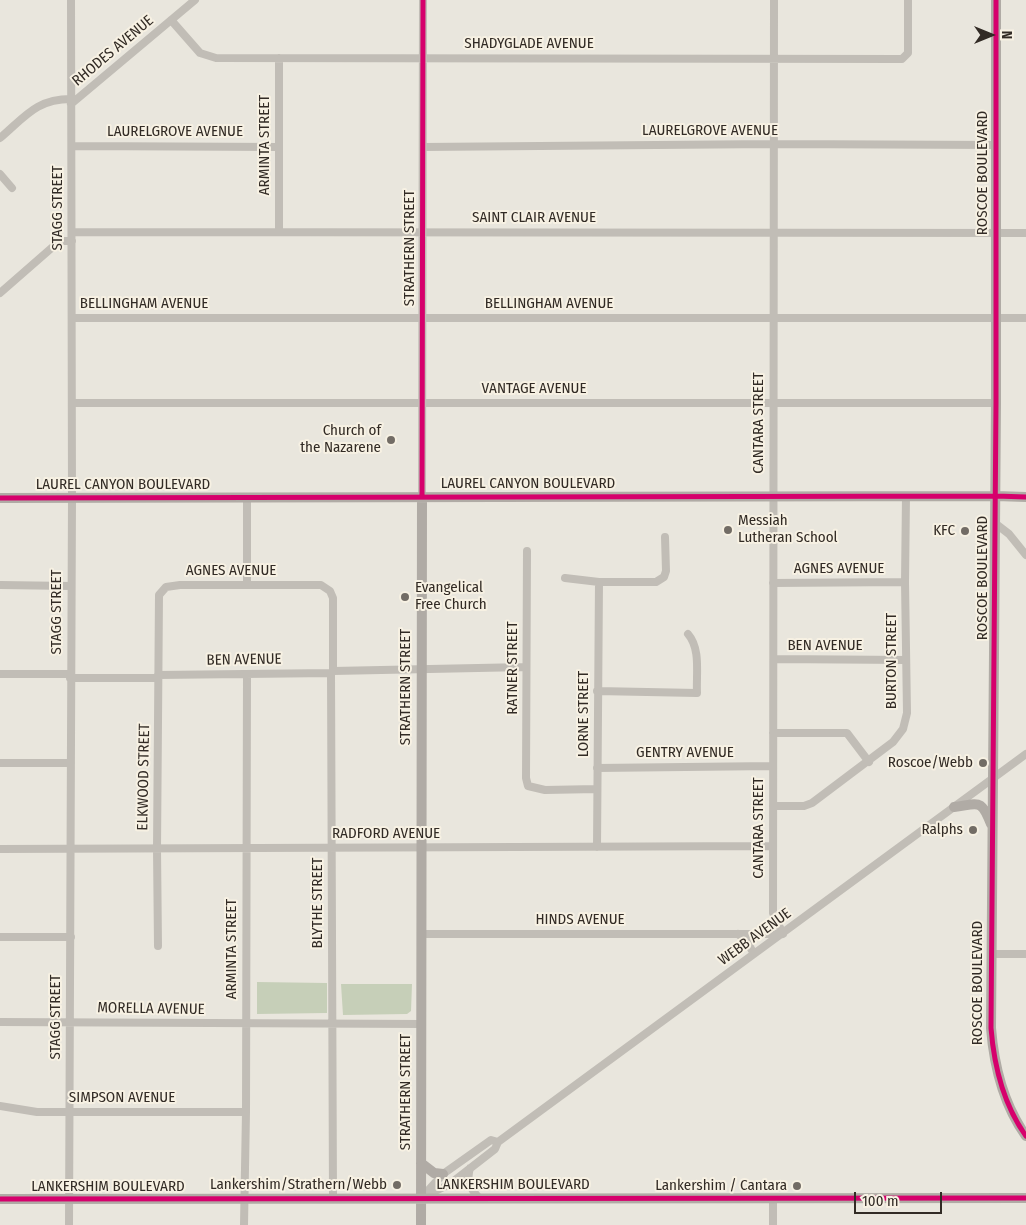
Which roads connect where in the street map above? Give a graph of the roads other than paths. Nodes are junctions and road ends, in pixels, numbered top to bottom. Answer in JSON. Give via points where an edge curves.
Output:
{"nodes":[{"id":1,"x":71,"y":0,"type":"edge"},
{"id":2,"x":195,"y":0,"type":"edge"},
{"id":3,"x":423,"y":0,"type":"edge"},
{"id":4,"x":774,"y":0,"type":"edge"},
{"id":5,"x":908,"y":0,"type":"edge"},
{"id":6,"x":996,"y":0,"type":"edge"},
{"id":7,"x":171,"y":20,"type":"junction"},
{"id":8,"x":422,"y":57,"type":"junction"},
{"id":9,"x":278,"y":58,"type":"junction"},
{"id":10,"x":773,"y":59,"type":"junction"},
{"id":11,"x":72,"y":102,"type":"junction"},
{"id":12,"x":0,"y":138,"type":"edge"},
{"id":13,"x":773,"y":144,"type":"junction"},
{"id":14,"x":996,"y":145,"type":"junction"},
{"id":15,"x":72,"y":146,"type":"junction"},
{"id":16,"x":278,"y":146,"type":"junction"},
{"id":17,"x":424,"y":146,"type":"junction"},
{"id":18,"x":0,"y":174,"type":"edge"},
{"id":19,"x":12,"y":188,"type":"dead end"},
{"id":20,"x":279,"y":231,"type":"junction"},
{"id":21,"x":72,"y":232,"type":"junction"},
{"id":22,"x":422,"y":232,"type":"junction"},
{"id":23,"x":772,"y":232,"type":"junction"},
{"id":24,"x":996,"y":233,"type":"junction"},
{"id":25,"x":1026,"y":233,"type":"edge"},
{"id":26,"x":72,"y":241,"type":"junction"},
{"id":27,"x":0,"y":293,"type":"edge"},
{"id":28,"x":422,"y":317,"type":"junction"},
{"id":29,"x":72,"y":318,"type":"junction"},
{"id":30,"x":772,"y":318,"type":"junction"},
{"id":31,"x":996,"y":318,"type":"junction"},
{"id":32,"x":1026,"y":318,"type":"edge"},
{"id":33,"x":72,"y":403,"type":"junction"},
{"id":34,"x":422,"y":403,"type":"junction"},
{"id":35,"x":773,"y":404,"type":"junction"},
{"id":36,"x":996,"y":404,"type":"junction"},
{"id":37,"x":773,"y":495,"type":"junction"},
{"id":38,"x":422,"y":496,"type":"junction"},
{"id":39,"x":906,"y":496,"type":"junction"},
{"id":40,"x":996,"y":496,"type":"junction"},
{"id":41,"x":247,"y":497,"type":"junction"},
{"id":42,"x":1026,"y":497,"type":"edge"},
{"id":43,"x":0,"y":498,"type":"edge"},
{"id":44,"x":72,"y":498,"type":"junction"},
{"id":45,"x":996,"y":524,"type":"junction"},
{"id":46,"x":665,"y":537,"type":"dead end"},
{"id":47,"x":527,"y":551,"type":"dead end"},
{"id":48,"x":1026,"y":555,"type":"edge"},
{"id":49,"x":565,"y":578,"type":"dead end"},
{"id":50,"x":598,"y":582,"type":"junction"},
{"id":51,"x":905,"y":582,"type":"junction"},
{"id":52,"x":773,"y":583,"type":"junction"},
{"id":53,"x":0,"y":585,"type":"edge"},
{"id":54,"x":247,"y":585,"type":"junction"},
{"id":55,"x":321,"y":585,"type":"joint"},
{"id":56,"x":71,"y":586,"type":"junction"},
{"id":57,"x":158,"y":609,"type":"joint"},
{"id":58,"x":688,"y":634,"type":"dead end"},
{"id":59,"x":774,"y":659,"type":"junction"},
{"id":60,"x":906,"y":660,"type":"junction"},
{"id":61,"x":526,"y":667,"type":"junction"},
{"id":62,"x":421,"y":669,"type":"junction"},
{"id":63,"x":332,"y":672,"type":"junction"},
{"id":64,"x":0,"y":674,"type":"edge"},
{"id":65,"x":247,"y":674,"type":"junction"},
{"id":66,"x":70,"y":676,"type":"junction"},
{"id":67,"x":158,"y":676,"type":"junction"},
{"id":68,"x":597,"y":691,"type":"junction"},
{"id":69,"x":773,"y":733,"type":"junction"},
{"id":70,"x":1026,"y":754,"type":"edge"},
{"id":71,"x":868,"y":762,"type":"junction"},
{"id":72,"x":0,"y":763,"type":"edge"},
{"id":73,"x":71,"y":763,"type":"junction"},
{"id":74,"x":773,"y":766,"type":"junction"},
{"id":75,"x":597,"y":768,"type":"junction"},
{"id":76,"x":994,"y":779,"type":"junction"},
{"id":77,"x":597,"y":789,"type":"junction"},
{"id":78,"x":773,"y":806,"type":"junction"},
{"id":79,"x":954,"y":808,"type":"junction"},
{"id":80,"x":993,"y":831,"type":"junction"},
{"id":81,"x":597,"y":846,"type":"junction"},
{"id":82,"x":773,"y":846,"type":"junction"},
{"id":83,"x":332,"y":848,"type":"junction"},
{"id":84,"x":421,"y":848,"type":"junction"},
{"id":85,"x":0,"y":849,"type":"edge"},
{"id":86,"x":71,"y":849,"type":"junction"},
{"id":87,"x":157,"y":849,"type":"junction"},
{"id":88,"x":246,"y":849,"type":"junction"},
{"id":89,"x":421,"y":934,"type":"junction"},
{"id":90,"x":738,"y":934,"type":"junction"},
{"id":91,"x":783,"y":934,"type":"junction"},
{"id":92,"x":0,"y":937,"type":"edge"},
{"id":93,"x":71,"y":937,"type":"junction"},
{"id":94,"x":158,"y":946,"type":"dead end"},
{"id":95,"x":754,"y":954,"type":"junction"},
{"id":96,"x":992,"y":954,"type":"junction"},
{"id":97,"x":1026,"y":954,"type":"edge"},
{"id":98,"x":0,"y":1022,"type":"edge"},
{"id":99,"x":69,"y":1022,"type":"junction"},
{"id":100,"x":246,"y":1024,"type":"junction"},
{"id":101,"x":332,"y":1024,"type":"junction"},
{"id":102,"x":421,"y":1024,"type":"junction"},
{"id":103,"x":0,"y":1106,"type":"edge"},
{"id":104,"x":69,"y":1112,"type":"junction"},
{"id":105,"x":246,"y":1112,"type":"junction"},
{"id":106,"x":1026,"y":1136,"type":"edge"},
{"id":107,"x":498,"y":1142,"type":"junction"},
{"id":108,"x":421,"y":1162,"type":"junction"},
{"id":109,"x":470,"y":1168,"type":"junction"},
{"id":110,"x":443,"y":1174,"type":"junction"},
{"id":111,"x":333,"y":1198,"type":"junction"},
{"id":112,"x":421,"y":1198,"type":"junction"},
{"id":113,"x":479,"y":1198,"type":"junction"},
{"id":114,"x":773,"y":1198,"type":"junction"},
{"id":115,"x":1026,"y":1198,"type":"edge"},
{"id":116,"x":0,"y":1199,"type":"edge"},
{"id":117,"x":69,"y":1199,"type":"junction"},
{"id":118,"x":245,"y":1199,"type":"junction"},
{"id":119,"x":69,"y":1225,"type":"edge"},
{"id":120,"x":244,"y":1225,"type":"edge"},
{"id":121,"x":421,"y":1225,"type":"edge"},
{"id":122,"x":773,"y":1225,"type":"edge"}],
"edges":[{"from":1,"to":11,"type":"street","name":"STAGG STREET"},
{"from":2,"to":7,"type":"street","name":"RHODES AVENUE"},
{"from":3,"to":8,"type":"street","name":"STRATHERN STREET"},
{"from":4,"to":10,"type":"street","name":"CANTARA STREET"},
{"from":5,"to":10,"type":"street","name":"SHADYGLADE AVENUE","via":[[908,53],[902,59]]},
{"from":6,"to":14,"type":"main road","name":"ROSCOE BOULEVARD"},
{"from":7,"to":9,"type":"street","name":"SHADYGLADE AVENUE","via":[[194,47],[208,56]]},
{"from":7,"to":11,"type":"street","name":"RHODES AVENUE"},
{"from":8,"to":9,"type":"street","name":"SHADYGLADE AVENUE"},
{"from":8,"to":10,"type":"street","name":"SHADYGLADE AVENUE"},
{"from":8,"to":17,"type":"street","name":"STRATHERN STREET"},
{"from":9,"to":16,"type":"street","name":"ARMINTA STREET"},
{"from":10,"to":13,"type":"street","name":"CANTARA STREET"},
{"from":11,"to":12,"type":"street","name":"RHODES AVENUE","via":[[56,100],[39,105]]},
{"from":11,"to":15,"type":"street","name":"STAGG STREET"},
{"from":13,"to":14,"type":"street","name":"LAURELGROVE AVENUE"},
{"from":13,"to":17,"type":"street","name":"LAURELGROVE AVENUE"},
{"from":13,"to":23,"type":"street","name":"CANTARA STREET"},
{"from":14,"to":24,"type":"main road","name":"ROSCOE BOULEVARD"},
{"from":15,"to":16,"type":"street","name":"LAURELGROVE AVENUE"},
{"from":15,"to":21,"type":"street","name":"STAGG STREET"},
{"from":16,"to":20,"type":"street","name":"ARMINTA STREET"},
{"from":17,"to":22,"type":"street","name":"STRATHERN STREET"},
{"from":18,"to":19,"type":"street"},
{"from":20,"to":21,"type":"street","name":"SAINT CLAIR AVENUE"},
{"from":20,"to":22,"type":"street","name":"SAINT CLAIR AVENUE"},
{"from":21,"to":26,"type":"street","name":"STAGG STREET"},
{"from":22,"to":23,"type":"street","name":"SAINT CLAIR AVENUE"},
{"from":22,"to":28,"type":"street","name":"STRATHERN STREET"},
{"from":23,"to":24,"type":"street","name":"SAINT CLAIR AVENUE"},
{"from":23,"to":30,"type":"street","name":"CANTARA STREET"},
{"from":24,"to":25,"type":"street","name":"SAINT CLAIR AVENUE"},
{"from":24,"to":31,"type":"main road","name":"ROSCOE BOULEVARD"},
{"from":26,"to":27,"type":"street","via":[[55,245]]},
{"from":26,"to":29,"type":"street","name":"STAGG STREET"},
{"from":28,"to":29,"type":"street","name":"BELLINGHAM AVENUE"},
{"from":28,"to":30,"type":"street","name":"BELLINGHAM AVENUE"},
{"from":28,"to":34,"type":"street","name":"STRATHERN STREET"},
{"from":29,"to":33,"type":"street","name":"STAGG STREET"},
{"from":30,"to":31,"type":"street","name":"BELLINGHAM AVENUE"},
{"from":30,"to":35,"type":"street","name":"CANTARA STREET"},
{"from":31,"to":32,"type":"street","name":"BELLINGHAM AVENUE"},
{"from":31,"to":36,"type":"main road","name":"ROSCOE BOULEVARD"},
{"from":33,"to":34,"type":"street","name":"VANTAGE AVENUE"},
{"from":33,"to":44,"type":"street","name":"STAGG STREET"},
{"from":34,"to":35,"type":"street","name":"VANTAGE AVENUE"},
{"from":34,"to":38,"type":"street","name":"STRATHERN STREET"},
{"from":35,"to":36,"type":"street","name":"VANTAGE AVENUE"},
{"from":35,"to":37,"type":"street","name":"CANTARA STREET"},
{"from":36,"to":40,"type":"main road","name":"ROSCOE BOULEVARD"},
{"from":37,"to":38,"type":"main road","name":"LAUREL CANYON BOULEVARD"},
{"from":37,"to":39,"type":"main road","name":"LAUREL CANYON BOULEVARD"},
{"from":37,"to":52,"type":"street","name":"CANTARA STREET"},
{"from":38,"to":41,"type":"main road","name":"LAUREL CANYON BOULEVARD"},
{"from":38,"to":62,"type":"main road","name":"STRATHERN STREET"},
{"from":39,"to":40,"type":"main road","name":"LAUREL CANYON BOULEVARD"},
{"from":39,"to":51,"type":"street","name":"BURTON STREET"},
{"from":40,"to":42,"type":"main road","name":"LAUREL CANYON BOULEVARD"},
{"from":40,"to":45,"type":"main road","name":"ROSCOE BOULEVARD"},
{"from":41,"to":44,"type":"main road","name":"LAUREL CANYON BOULEVARD"},
{"from":41,"to":54,"type":"street"},
{"from":43,"to":44,"type":"main road","name":"LAUREL CANYON BOULEVARD"},
{"from":44,"to":56,"type":"street","name":"STAGG STREET"},
{"from":45,"to":48,"type":"street"},
{"from":45,"to":76,"type":"main road","name":"ROSCOE BOULEVARD"},
{"from":46,"to":50,"type":"street","via":[[664,577],[656,582]]},
{"from":47,"to":61,"type":"street","name":"RATNER STREET"},
{"from":49,"to":50,"type":"street"},
{"from":50,"to":68,"type":"street","name":"LORNE STREET"},
{"from":51,"to":52,"type":"street","name":"AGNES AVENUE"},
{"from":51,"to":60,"type":"street","name":"BURTON STREET"},
{"from":52,"to":59,"type":"street","name":"CANTARA STREET"},
{"from":53,"to":56,"type":"street"},
{"from":54,"to":55,"type":"street","name":"AGNES AVENUE"},
{"from":54,"to":57,"type":"street","name":"AGNES AVENUE","via":[[169,586],[159,595]]},
{"from":55,"to":63,"type":"street","name":"BLYTHE STREET","via":[[334,598]]},
{"from":56,"to":66,"type":"street","name":"STAGG STREET"},
{"from":57,"to":67,"type":"street","name":"ELKWOOD STREET"},
{"from":58,"to":68,"type":"street","via":[[696,648],[697,692]]},
{"from":59,"to":60,"type":"street","name":"BEN AVENUE"},
{"from":59,"to":69,"type":"street","name":"CANTARA STREET"},
{"from":60,"to":71,"type":"street","name":"BURTON STREET","via":[[907,713],[903,729],[893,742]]},
{"from":61,"to":62,"type":"street","name":"BEN AVENUE"},
{"from":61,"to":77,"type":"street","name":"RATNER STREET","via":[[528,786],[545,790]]},
{"from":62,"to":63,"type":"street","name":"BEN AVENUE"},
{"from":62,"to":84,"type":"main road","name":"STRATHERN STREET"},
{"from":63,"to":65,"type":"street","name":"BEN AVENUE"},
{"from":63,"to":83,"type":"street","name":"BLYTHE STREET"},
{"from":64,"to":66,"type":"street","name":"BEN AVENUE"},
{"from":65,"to":67,"type":"street","name":"BEN AVENUE"},
{"from":65,"to":88,"type":"street","name":"ARMINTA STREET"},
{"from":66,"to":67,"type":"street","name":"BEN AVENUE"},
{"from":66,"to":73,"type":"street","name":"STAGG STREET"},
{"from":67,"to":87,"type":"street","name":"ELKWOOD STREET"},
{"from":68,"to":75,"type":"street","name":"LORNE STREET"},
{"from":69,"to":71,"type":"street","via":[[846,733]]},
{"from":69,"to":74,"type":"street","name":"CANTARA STREET"},
{"from":70,"to":76,"type":"street","name":"WEBB AVENUE"},
{"from":71,"to":78,"type":"street","name":"BURTON STREET","via":[[812,803]]},
{"from":72,"to":73,"type":"street"},
{"from":73,"to":86,"type":"street","name":"STAGG STREET"},
{"from":74,"to":75,"type":"street","name":"GENTRY AVENUE"},
{"from":74,"to":78,"type":"street","name":"CANTARA STREET"},
{"from":75,"to":77,"type":"street","name":"LORNE STREET"},
{"from":76,"to":79,"type":"street","name":"WEBB AVENUE"},
{"from":76,"to":80,"type":"main road","name":"ROSCOE BOULEVARD"},
{"from":77,"to":81,"type":"street","name":"LORNE STREET"},
{"from":78,"to":82,"type":"street","name":"CANTARA STREET"},
{"from":79,"to":80,"type":"main road","via":[[975,804],[983,806]]},
{"from":79,"to":91,"type":"street","name":"WEBB AVENUE"},
{"from":80,"to":96,"type":"main road","name":"ROSCOE BOULEVARD"},
{"from":81,"to":82,"type":"street","name":"RADFORD AVENUE"},
{"from":81,"to":84,"type":"street","name":"RADFORD AVENUE"},
{"from":82,"to":91,"type":"street","name":"CANTARA STREET","via":[[773,913]]},
{"from":83,"to":84,"type":"street","name":"RADFORD AVENUE"},
{"from":83,"to":88,"type":"street","name":"RADFORD AVENUE"},
{"from":83,"to":101,"type":"street","name":"BLYTHE STREET"},
{"from":84,"to":89,"type":"main road","name":"STRATHERN STREET"},
{"from":85,"to":86,"type":"street","name":"RADFORD AVENUE"},
{"from":86,"to":87,"type":"street","name":"RADFORD AVENUE"},
{"from":86,"to":93,"type":"street","name":"STAGG STREET"},
{"from":87,"to":88,"type":"street","name":"RADFORD AVENUE"},
{"from":87,"to":94,"type":"street","name":"ELKWOOD STREET"},
{"from":88,"to":100,"type":"street","name":"ARMINTA STREET"},
{"from":89,"to":90,"type":"street","name":"HINDS AVENUE"},
{"from":89,"to":102,"type":"main road","name":"STRATHERN STREET"},
{"from":90,"to":91,"type":"street","name":"HINDS AVENUE"},
{"from":90,"to":95,"type":"street"},
{"from":91,"to":95,"type":"street","name":"WEBB AVENUE"},
{"from":92,"to":93,"type":"street"},
{"from":93,"to":99,"type":"street","name":"STAGG STREET"},
{"from":95,"to":107,"type":"street","name":"WEBB AVENUE"},
{"from":96,"to":97,"type":"street"},
{"from":96,"to":106,"type":"main road","name":"ROSCOE BOULEVARD","via":[[991,1028],[995,1065],[1006,1098]]},
{"from":98,"to":99,"type":"street","name":"MORELLA AVENUE"},
{"from":99,"to":100,"type":"street","name":"MORELLA AVENUE"},
{"from":99,"to":104,"type":"street","name":"STAGG STREET"},
{"from":100,"to":101,"type":"street","name":"MORELLA AVENUE"},
{"from":100,"to":105,"type":"street","name":"ARMINTA STREET"},
{"from":101,"to":102,"type":"street","name":"MORELLA AVENUE"},
{"from":101,"to":111,"type":"street","name":"BLYTHE STREET"},
{"from":102,"to":108,"type":"main road","name":"STRATHERN STREET"},
{"from":103,"to":104,"type":"street","name":"SIMPSON AVENUE","via":[[37,1112]]},
{"from":104,"to":105,"type":"street","name":"SIMPSON AVENUE"},
{"from":104,"to":117,"type":"street","name":"STAGG STREET"},
{"from":105,"to":118,"type":"street","name":"ARMINTA STREET"},
{"from":107,"to":109,"type":"street","name":"WEBB AVENUE","via":[[495,1149]]},
{"from":107,"to":110,"type":"street","name":"WEBB AVENUE","via":[[491,1140]]},
{"from":108,"to":110,"type":"main road","via":[[434,1174]]},
{"from":108,"to":112,"type":"main road","name":"STRATHERN STREET"},
{"from":109,"to":112,"type":"street","name":"WEBB AVENUE","via":[[450,1184]]},
{"from":109,"to":113,"type":"street","via":[[468,1184]]},
{"from":110,"to":112,"type":"street","name":"WEBB AVENUE"},
{"from":111,"to":112,"type":"main road","name":"LANKERSHIM BOULEVARD"},
{"from":111,"to":118,"type":"main road","name":"LANKERSHIM BOULEVARD"},
{"from":112,"to":113,"type":"main road","name":"LANKERSHIM BOULEVARD"},
{"from":112,"to":121,"type":"main road","name":"STRATHERN STREET"},
{"from":113,"to":114,"type":"main road","name":"LANKERSHIM BOULEVARD"},
{"from":114,"to":115,"type":"main road","name":"LANKERSHIM BOULEVARD"},
{"from":114,"to":122,"type":"street"},
{"from":116,"to":117,"type":"main road","name":"LANKERSHIM BOULEVARD"},
{"from":117,"to":118,"type":"main road","name":"LANKERSHIM BOULEVARD"},
{"from":117,"to":119,"type":"street","name":"STAGG STREET"},
{"from":118,"to":120,"type":"street","name":"ARMINTA STREET"}]}
